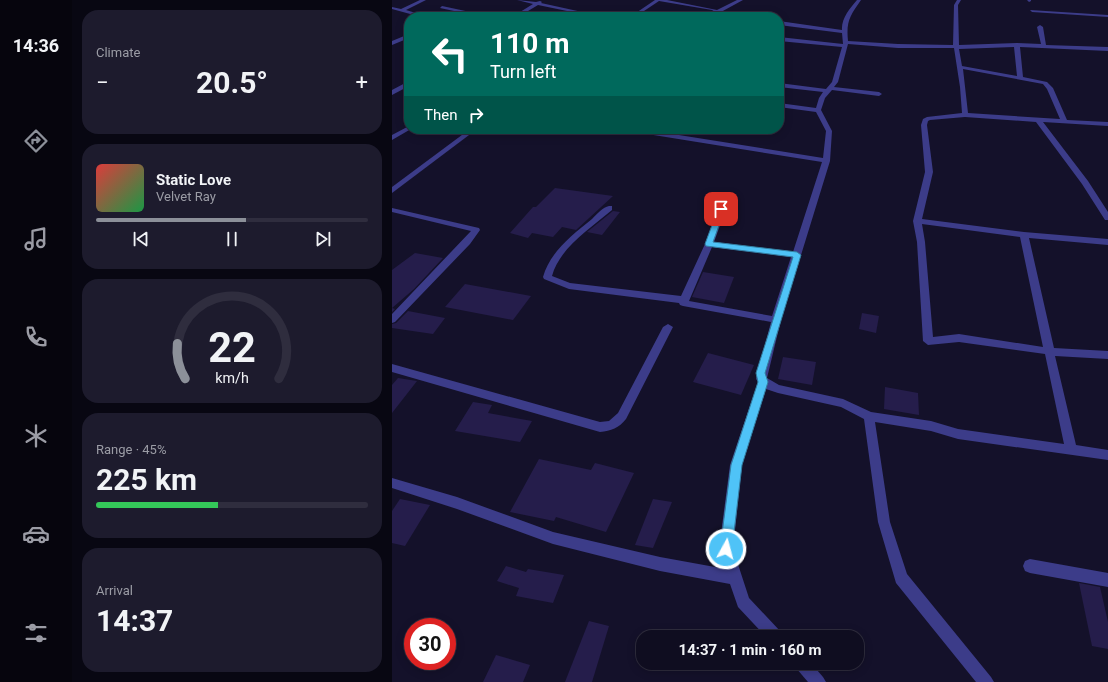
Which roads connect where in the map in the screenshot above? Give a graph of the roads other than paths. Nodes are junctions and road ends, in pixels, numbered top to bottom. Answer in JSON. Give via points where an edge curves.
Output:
{"nodes":[{"id":1,"x":424,"y":0,"type":"edge"},
{"id":2,"x":519,"y":0,"type":"edge"},
{"id":3,"x":544,"y":0,"type":"edge"},
{"id":4,"x":659,"y":0,"type":"edge"},
{"id":5,"x":741,"y":0,"type":"edge"},
{"id":6,"x":859,"y":0,"type":"edge"},
{"id":7,"x":959,"y":0,"type":"edge"},
{"id":8,"x":538,"y":4,"type":"junction"},
{"id":9,"x":442,"y":7,"type":"dead end"},
{"id":10,"x":392,"y":8,"type":"edge"},
{"id":11,"x":400,"y":11,"type":"junction"},
{"id":12,"x":718,"y":11,"type":"joint"},
{"id":13,"x":1032,"y":11,"type":"dead end"},
{"id":14,"x":404,"y":12,"type":"edge"},
{"id":15,"x":464,"y":12,"type":"edge"},
{"id":16,"x":523,"y":12,"type":"edge"},
{"id":17,"x":578,"y":12,"type":"edge"},
{"id":18,"x":640,"y":12,"type":"edge"},
{"id":19,"x":1108,"y":16,"type":"edge"},
{"id":20,"x":784,"y":24,"type":"edge"},
{"id":21,"x":1040,"y":27,"type":"dead end"},
{"id":22,"x":404,"y":38,"type":"edge"},
{"id":23,"x":784,"y":39,"type":"edge"},
{"id":24,"x":845,"y":40,"type":"junction"},
{"id":25,"x":392,"y":43,"type":"edge"},
{"id":26,"x":1017,"y":44,"type":"junction"},
{"id":27,"x":1044,"y":46,"type":"junction"},
{"id":28,"x":956,"y":47,"type":"junction"},
{"id":29,"x":1108,"y":49,"type":"edge"},
{"id":30,"x":960,"y":67,"type":"junction"},
{"id":31,"x":1020,"y":78,"type":"junction"},
{"id":32,"x":404,"y":85,"type":"edge"},
{"id":33,"x":784,"y":85,"type":"edge"},
{"id":34,"x":829,"y":89,"type":"junction"},
{"id":35,"x":392,"y":93,"type":"edge"},
{"id":36,"x":879,"y":94,"type":"dead end"},
{"id":37,"x":784,"y":106,"type":"edge"},
{"id":38,"x":818,"y":110,"type":"junction"},
{"id":39,"x":965,"y":114,"type":"junction"},
{"id":40,"x":1038,"y":120,"type":"junction"},
{"id":41,"x":1064,"y":121,"type":"junction"},
{"id":42,"x":1108,"y":124,"type":"edge"},
{"id":43,"x":404,"y":131,"type":"edge"},
{"id":44,"x":467,"y":134,"type":"edge"},
{"id":45,"x":660,"y":134,"type":"edge"},
{"id":46,"x":392,"y":138,"type":"edge"},
{"id":47,"x":826,"y":161,"type":"junction"},
{"id":48,"x":394,"y":187,"type":"edge"},
{"id":49,"x":726,"y":198,"type":"dead end"},
{"id":50,"x":609,"y":208,"type":"dead end"},
{"id":51,"x":392,"y":210,"type":"edge"},
{"id":52,"x":1108,"y":218,"type":"edge"},
{"id":53,"x":917,"y":220,"type":"junction"},
{"id":54,"x":1024,"y":235,"type":"junction"},
{"id":55,"x":1108,"y":242,"type":"edge"},
{"id":56,"x":709,"y":244,"type":"junction"},
{"id":57,"x":797,"y":255,"type":"junction"},
{"id":58,"x":684,"y":300,"type":"junction"},
{"id":59,"x":392,"y":320,"type":"edge"},
{"id":60,"x":776,"y":320,"type":"junction"},
{"id":61,"x":668,"y":327,"type":"dead end"},
{"id":62,"x":1048,"y":351,"type":"junction"},
{"id":63,"x":1108,"y":355,"type":"edge"},
{"id":64,"x":392,"y":368,"type":"edge"},
{"id":65,"x":763,"y":382,"type":"junction"},
{"id":66,"x":869,"y":416,"type":"junction"},
{"id":67,"x":1071,"y":451,"type":"junction"},
{"id":68,"x":1108,"y":455,"type":"edge"},
{"id":69,"x":392,"y":483,"type":"edge"},
{"id":70,"x":1030,"y":566,"type":"dead end"},
{"id":71,"x":736,"y":578,"type":"junction"},
{"id":72,"x":1108,"y":580,"type":"edge"},
{"id":73,"x":769,"y":630,"type":"edge"},
{"id":74,"x":807,"y":670,"type":"edge"},
{"id":75,"x":818,"y":682,"type":"edge"},
{"id":76,"x":986,"y":682,"type":"edge"}],
"edges":[{"from":1,"to":11,"type":"street"},
{"from":2,"to":8,"type":"street"},
{"from":3,"to":8,"type":"street"},
{"from":4,"to":12,"type":"street"},
{"from":4,"to":18,"type":"street"},
{"from":5,"to":12,"type":"street"},
{"from":6,"to":24,"type":"street","via":[[844,26]]},
{"from":7,"to":28,"type":"street","via":[[956,5]]},
{"from":8,"to":16,"type":"street"},
{"from":8,"to":17,"type":"street"},
{"from":9,"to":15,"type":"street"},
{"from":10,"to":11,"type":"street"},
{"from":11,"to":14,"type":"street"},
{"from":13,"to":19,"type":"street"},
{"from":20,"to":24,"type":"street"},
{"from":21,"to":27,"type":"street"},
{"from":22,"to":25,"type":"street"},
{"from":23,"to":24,"type":"street"},
{"from":24,"to":28,"type":"street","via":[[898,46]]},
{"from":24,"to":34,"type":"street","via":[[835,82]]},
{"from":26,"to":27,"type":"street"},
{"from":26,"to":28,"type":"street"},
{"from":26,"to":31,"type":"street"},
{"from":27,"to":29,"type":"street"},
{"from":28,"to":30,"type":"street"},
{"from":30,"to":31,"type":"street"},
{"from":30,"to":39,"type":"street"},
{"from":31,"to":41,"type":"street","via":[[1044,83],[1050,88]]},
{"from":32,"to":35,"type":"street"},
{"from":33,"to":34,"type":"street"},
{"from":34,"to":36,"type":"street"},
{"from":34,"to":38,"type":"street","via":[[822,98]]},
{"from":37,"to":38,"type":"street"},
{"from":38,"to":47,"type":"street","via":[[829,131]]},
{"from":39,"to":40,"type":"street"},
{"from":39,"to":53,"type":"street","via":[[938,116],[925,120],[929,172]]},
{"from":40,"to":41,"type":"street"},
{"from":40,"to":52,"type":"street"},
{"from":41,"to":42,"type":"street"},
{"from":43,"to":46,"type":"street"},
{"from":44,"to":48,"type":"street"},
{"from":45,"to":47,"type":"street"},
{"from":47,"to":57,"type":"street"},
{"from":49,"to":56,"type":"street"},
{"from":50,"to":58,"type":"street","via":[[559,254],[548,269],[547,277],[569,286]]},
{"from":51,"to":59,"type":"street","via":[[476,230],[468,242]]},
{"from":53,"to":54,"type":"street"},
{"from":53,"to":62,"type":"street","via":[[928,340],[959,338]]},
{"from":54,"to":55,"type":"street"},
{"from":54,"to":62,"type":"street"},
{"from":56,"to":57,"type":"street"},
{"from":56,"to":58,"type":"street"},
{"from":57,"to":60,"type":"street"},
{"from":58,"to":60,"type":"street","via":[[683,303]]},
{"from":60,"to":65,"type":"street","via":[[761,373]]},
{"from":61,"to":64,"type":"street","via":[[622,416],[618,422],[607,427]]},
{"from":62,"to":63,"type":"street"},
{"from":62,"to":67,"type":"street"},
{"from":65,"to":66,"type":"street","via":[[778,389],[843,403]]},
{"from":65,"to":71,"type":"street","via":[[736,465],[726,549]]},
{"from":66,"to":67,"type":"street","via":[[932,426],[958,434]]},
{"from":66,"to":76,"type":"street","via":[[884,522],[901,578]]},
{"from":67,"to":68,"type":"street"},
{"from":69,"to":71,"type":"street","via":[[457,503],[553,538],[660,564]]},
{"from":70,"to":72,"type":"street"},
{"from":71,"to":73,"type":"street","via":[[743,602]]},
{"from":74,"to":75,"type":"street"}]}
